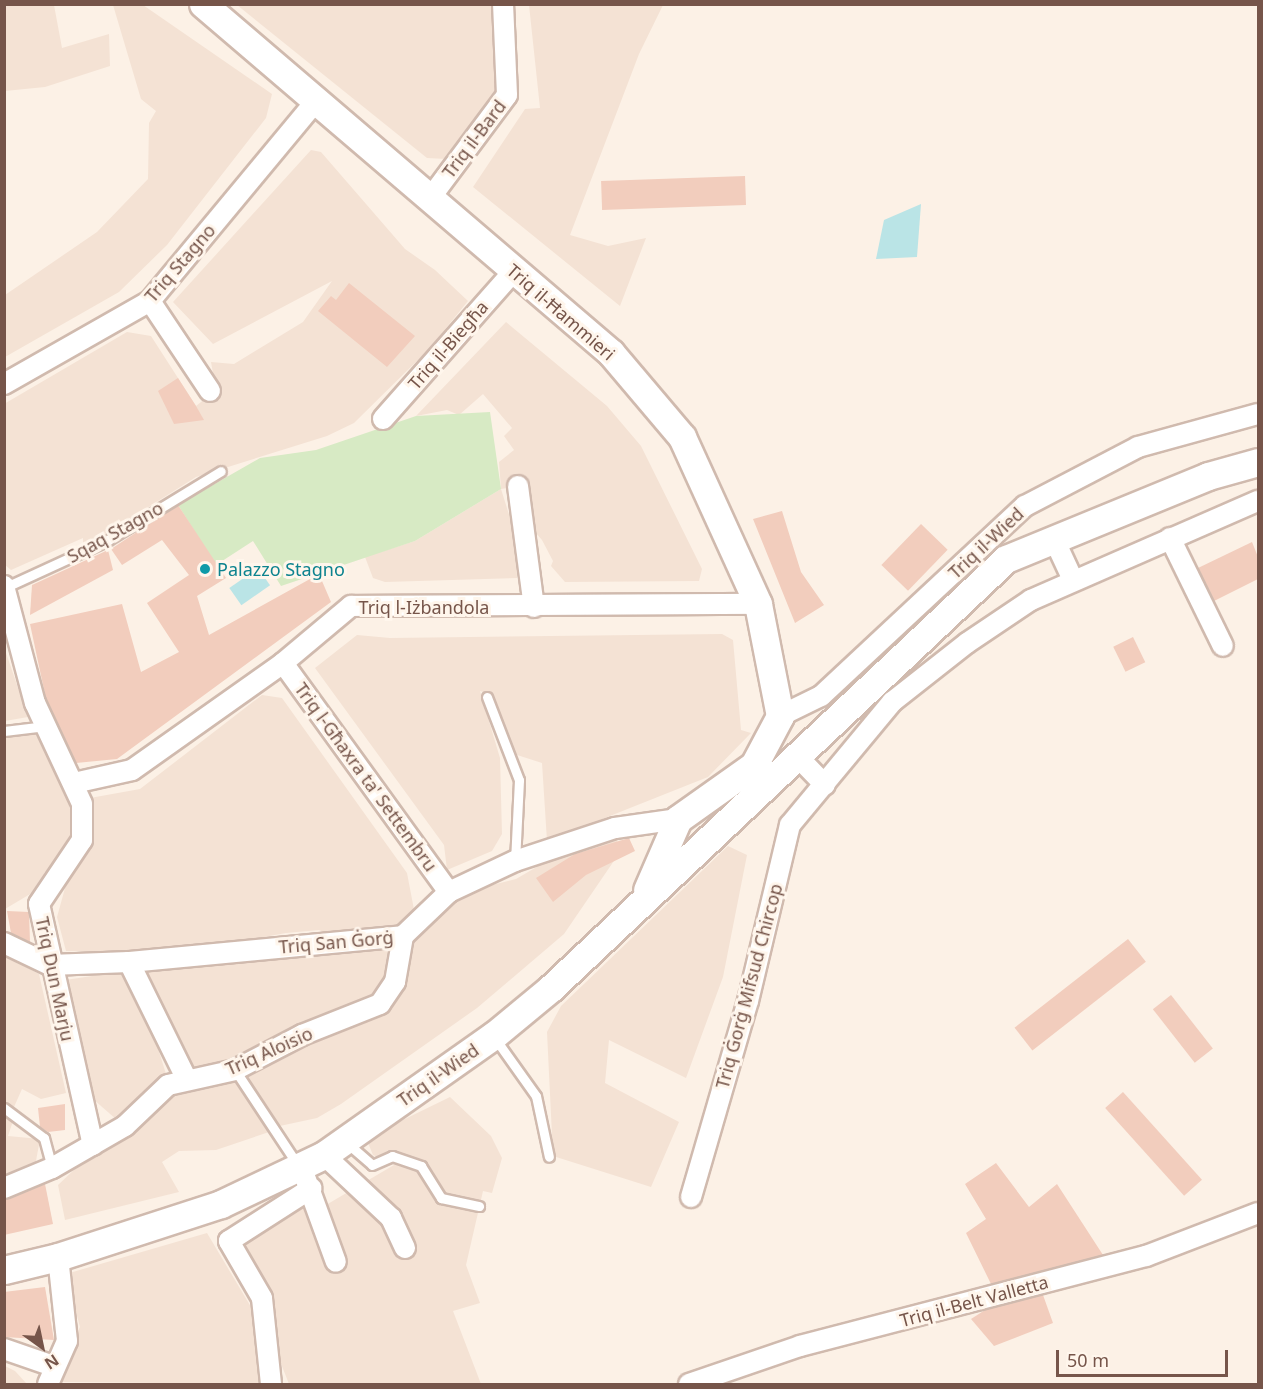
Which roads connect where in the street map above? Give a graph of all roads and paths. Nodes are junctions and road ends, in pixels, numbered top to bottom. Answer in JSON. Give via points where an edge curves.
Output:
{"nodes":[{"id":1,"x":203,"y":4,"type":"edge"},
{"id":2,"x":503,"y":4,"type":"edge"},
{"id":3,"x":318,"y":99,"type":"junction"},
{"id":4,"x":431,"y":197,"type":"junction"},
{"id":5,"x":514,"y":271,"type":"junction"},
{"id":6,"x":150,"y":301,"type":"junction"},
{"id":7,"x":4,"y":384,"type":"edge"},
{"id":8,"x":210,"y":391,"type":"dead end"},
{"id":9,"x":1258,"y":414,"type":"edge"},
{"id":10,"x":383,"y":419,"type":"dead end"},
{"id":11,"x":1258,"y":462,"type":"edge"},
{"id":12,"x":221,"y":471,"type":"dead end"},
{"id":13,"x":518,"y":486,"type":"dead end"},
{"id":14,"x":1258,"y":501,"type":"edge"},
{"id":15,"x":1170,"y":538,"type":"junction"},
{"id":16,"x":1054,"y":540,"type":"junction"},
{"id":17,"x":1073,"y":580,"type":"junction"},
{"id":18,"x":5,"y":587,"type":"edge"},
{"id":19,"x":758,"y":604,"type":"junction"},
{"id":20,"x":534,"y":607,"type":"junction"},
{"id":21,"x":1223,"y":646,"type":"dead end"},
{"id":22,"x":283,"y":663,"type":"junction"},
{"id":23,"x":487,"y":697,"type":"dead end"},
{"id":24,"x":780,"y":716,"type":"junction"},
{"id":25,"x":46,"y":726,"type":"junction"},
{"id":26,"x":4,"y":731,"type":"edge"},
{"id":27,"x":797,"y":756,"type":"junction"},
{"id":28,"x":74,"y":783,"type":"junction"},
{"id":29,"x":825,"y":785,"type":"junction"},
{"id":30,"x":678,"y":819,"type":"junction"},
{"id":31,"x":514,"y":861,"type":"junction"},
{"id":32,"x":448,"y":892,"type":"junction"},
{"id":33,"x":643,"y":899,"type":"junction"},
{"id":34,"x":403,"y":936,"type":"junction"},
{"id":35,"x":4,"y":943,"type":"edge"},
{"id":36,"x":129,"y":962,"type":"junction"},
{"id":37,"x":50,"y":965,"type":"junction"},
{"id":38,"x":494,"y":1036,"type":"junction"},
{"id":39,"x":235,"y":1070,"type":"junction"},
{"id":40,"x":187,"y":1080,"type":"junction"},
{"id":41,"x":4,"y":1108,"type":"edge"},
{"id":42,"x":93,"y":1145,"type":"junction"},
{"id":43,"x":334,"y":1148,"type":"junction"},
{"id":44,"x":549,"y":1158,"type":"dead end"},
{"id":45,"x":52,"y":1168,"type":"junction"},
{"id":46,"x":306,"y":1178,"type":"junction"},
{"id":47,"x":4,"y":1188,"type":"edge"},
{"id":48,"x":691,"y":1197,"type":"dead end"},
{"id":49,"x":479,"y":1206,"type":"dead end"},
{"id":50,"x":1258,"y":1213,"type":"edge"},
{"id":51,"x":405,"y":1248,"type":"dead end"},
{"id":52,"x":58,"y":1257,"type":"junction"},
{"id":53,"x":336,"y":1262,"type":"dead end"},
{"id":54,"x":4,"y":1270,"type":"edge"},
{"id":55,"x":4,"y":1349,"type":"edge"},
{"id":56,"x":50,"y":1375,"type":"edge"},
{"id":57,"x":271,"y":1384,"type":"edge"},
{"id":58,"x":689,"y":1384,"type":"edge"}],
"edges":[{"from":1,"to":3,"type":"street","name":"Triq il-Ħammieri"},
{"from":2,"to":4,"type":"street","name":"Triq il-Bard","via":[[507,95]]},
{"from":3,"to":4,"type":"street","name":"Triq il-Ħammieri"},
{"from":3,"to":6,"type":"street","name":"Triq Stagno"},
{"from":4,"to":5,"type":"street","name":"Triq il-Ħammieri"},
{"from":5,"to":10,"type":"street","name":"Triq il-Biegħa"},
{"from":5,"to":19,"type":"street","name":"Triq il-Ħammieri","via":[[611,353],[682,437]]},
{"from":6,"to":7,"type":"street","name":"Triq Stagno"},
{"from":6,"to":8,"type":"street"},
{"from":9,"to":24,"type":"street","name":"Triq il-Wied","via":[[1137,447],[1025,506],[821,696]]},
{"from":11,"to":16,"type":"street","name":"Triq il-Wied","via":[[1208,476]]},
{"from":12,"to":18,"type":"lane","name":"Sqaq Stagno","via":[[108,540]]},
{"from":13,"to":20,"type":"street"},
{"from":14,"to":15,"type":"street"},
{"from":15,"to":17,"type":"street"},
{"from":15,"to":21,"type":"street"},
{"from":16,"to":17,"type":"street"},
{"from":16,"to":27,"type":"street","name":"Triq il-Wied","via":[[1006,560]]},
{"from":17,"to":29,"type":"street","via":[[1031,600],[892,702]]},
{"from":18,"to":25,"type":"street","name":"Triq Dun Marju","via":[[35,703]]},
{"from":19,"to":20,"type":"street","name":"Triq l-Iżbandola"},
{"from":19,"to":24,"type":"street","name":"Triq il-Ħammieri"},
{"from":20,"to":22,"type":"street","name":"Triq l-Iżbandola","via":[[351,606]]},
{"from":22,"to":28,"type":"street","name":"Triq l-Iżbandola","via":[[132,770]]},
{"from":22,"to":32,"type":"street","name":"Triq l-Għaxra ta' Settembru"},
{"from":23,"to":31,"type":"lane","via":[[519,780]]},
{"from":24,"to":30,"type":"street","name":"Triq San Ġorġ","via":[[754,765]]},
{"from":25,"to":26,"type":"lane"},
{"from":25,"to":28,"type":"street","name":"Triq Dun Marju"},
{"from":27,"to":29,"type":"street"},
{"from":27,"to":33,"type":"street","name":"Triq il-Wied"},
{"from":28,"to":37,"type":"street","name":"Triq Dun Marju","via":[[82,804],[82,840],[39,904]]},
{"from":29,"to":48,"type":"street","name":"Triq Ġorġ Mifsud Chircop","via":[[790,825],[748,1001]]},
{"from":30,"to":31,"type":"street","name":"Triq San Ġorġ","via":[[615,828]]},
{"from":30,"to":33,"type":"street"},
{"from":31,"to":32,"type":"street","name":"Triq San Ġorġ"},
{"from":32,"to":34,"type":"street","name":"Triq San Ġorġ"},
{"from":33,"to":38,"type":"street","name":"Triq il-Wied","via":[[551,988]]},
{"from":34,"to":36,"type":"street","name":"Triq San Ġorġ"},
{"from":34,"to":39,"type":"street","name":"Triq Aloisio","via":[[395,982],[380,1004],[302,1035]]},
{"from":35,"to":37,"type":"street","name":"Triq San Ġorġ"},
{"from":36,"to":37,"type":"street","name":"Triq San Ġorġ"},
{"from":36,"to":40,"type":"street"},
{"from":37,"to":42,"type":"street","name":"Triq Dun Marju"},
{"from":38,"to":43,"type":"street","name":"Triq il-Wied"},
{"from":38,"to":44,"type":"lane","via":[[536,1095]]},
{"from":39,"to":40,"type":"street","name":"Triq Aloisio"},
{"from":39,"to":46,"type":"lane"},
{"from":40,"to":42,"type":"street","name":"Triq Aloisio","via":[[168,1085],[125,1126]]},
{"from":41,"to":45,"type":"lane","via":[[44,1138]]},
{"from":42,"to":45,"type":"street","name":"Triq Aloisio"},
{"from":43,"to":46,"type":"street","name":"Triq il-Wied"},
{"from":43,"to":49,"type":"lane","via":[[372,1165],[392,1156],[422,1166],[441,1198]]},
{"from":43,"to":51,"type":"street","via":[[391,1218]]},
{"from":45,"to":47,"type":"street","name":"Triq Aloisio"},
{"from":46,"to":52,"type":"street","name":"Triq il-Wied"},
{"from":46,"to":53,"type":"street"},
{"from":46,"to":57,"type":"street","via":[[229,1241],[262,1298]]},
{"from":50,"to":58,"type":"street","name":"Triq il-Belt Valletta","via":[[1146,1256],[801,1346]]},
{"from":52,"to":54,"type":"street","name":"Triq il-Wied"},
{"from":52,"to":56,"type":"street","via":[[67,1341]]},
{"from":55,"to":56,"type":"street"}]}
